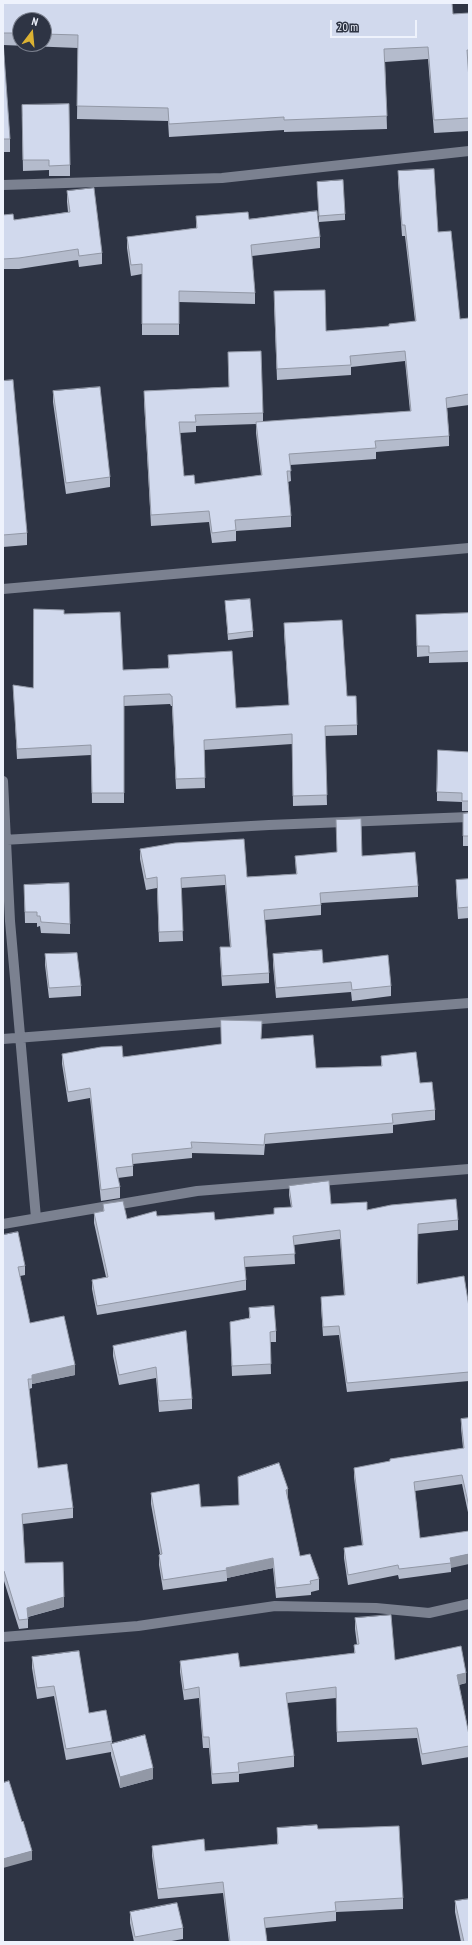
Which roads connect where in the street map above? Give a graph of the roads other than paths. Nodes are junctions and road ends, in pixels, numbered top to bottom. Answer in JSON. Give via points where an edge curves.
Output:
{"nodes":[{"id":1,"x":469,"y":151,"type":"edge"},
{"id":2,"x":3,"y":186,"type":"edge"},
{"id":3,"x":469,"y":548,"type":"edge"},
{"id":4,"x":3,"y":589,"type":"edge"},
{"id":5,"x":3,"y":781,"type":"edge"},
{"id":6,"x":469,"y":817,"type":"edge"},
{"id":7,"x":4,"y":840,"type":"edge"},
{"id":8,"x":469,"y":1003,"type":"edge"},
{"id":9,"x":20,"y":1038,"type":"junction"},
{"id":10,"x":3,"y":1039,"type":"edge"},
{"id":11,"x":469,"y":1169,"type":"edge"},
{"id":12,"x":36,"y":1218,"type":"junction"},
{"id":13,"x":3,"y":1224,"type":"edge"},
{"id":14,"x":469,"y":1604,"type":"edge"},
{"id":15,"x":3,"y":1637,"type":"edge"}],
"edges":[{"from":1,"to":2,"type":"street","via":[[222,178]]},
{"from":3,"to":4,"type":"street"},
{"from":5,"to":7,"type":"street"},
{"from":6,"to":7,"type":"street","via":[[261,825]]},
{"from":7,"to":9,"type":"street"},
{"from":8,"to":9,"type":"street"},
{"from":9,"to":10,"type":"street"},
{"from":9,"to":12,"type":"street"},
{"from":11,"to":12,"type":"street","via":[[197,1191]]},
{"from":12,"to":13,"type":"street"},
{"from":14,"to":15,"type":"street","via":[[429,1613],[376,1608],[275,1606],[138,1626]]}]}
